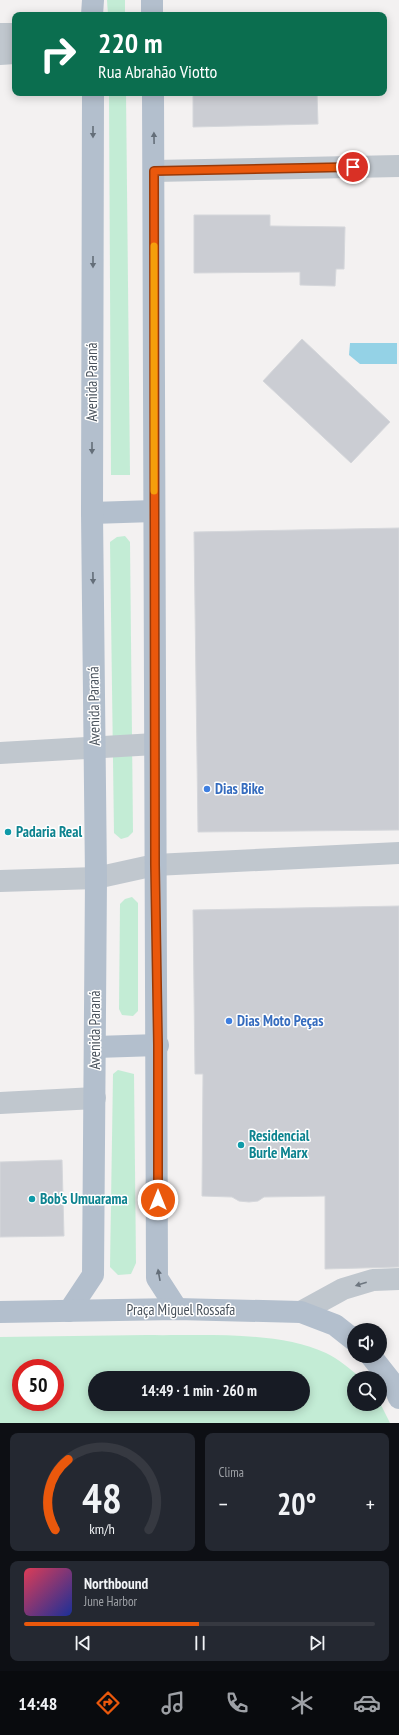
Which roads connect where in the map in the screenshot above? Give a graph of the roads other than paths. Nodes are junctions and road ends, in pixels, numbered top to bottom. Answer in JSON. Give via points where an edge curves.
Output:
{"nodes":[{"id":1,"x":92,"y":0,"type":"edge"},
{"id":2,"x":152,"y":0,"type":"edge"},
{"id":3,"x":92,"y":12,"type":"edge"},
{"id":4,"x":152,"y":12,"type":"edge"},
{"id":5,"x":0,"y":34,"type":"edge"},
{"id":6,"x":12,"y":34,"type":"edge"},
{"id":7,"x":12,"y":53,"type":"edge"},
{"id":8,"x":0,"y":54,"type":"edge"},
{"id":9,"x":93,"y":96,"type":"edge"},
{"id":10,"x":153,"y":96,"type":"edge"},
{"id":11,"x":399,"y":166,"type":"edge"},
{"id":12,"x":154,"y":171,"type":"junction"},
{"id":13,"x":154,"y":511,"type":"junction"},
{"id":14,"x":92,"y":513,"type":"junction"},
{"id":15,"x":155,"y":744,"type":"junction"},
{"id":16,"x":95,"y":748,"type":"junction"},
{"id":17,"x":0,"y":753,"type":"edge"},
{"id":18,"x":399,"y":853,"type":"edge"},
{"id":19,"x":155,"y":865,"type":"junction"},
{"id":20,"x":96,"y":878,"type":"junction"},
{"id":21,"x":0,"y":882,"type":"edge"},
{"id":22,"x":158,"y":1045,"type":"junction"},
{"id":23,"x":96,"y":1047,"type":"junction"},
{"id":24,"x":95,"y":1098,"type":"junction"},
{"id":25,"x":0,"y":1103,"type":"edge"},
{"id":26,"x":399,"y":1279,"type":"edge"},
{"id":27,"x":177,"y":1309,"type":"junction"},
{"id":28,"x":69,"y":1311,"type":"junction"},
{"id":29,"x":0,"y":1312,"type":"edge"},
{"id":30,"x":301,"y":1312,"type":"junction"},
{"id":31,"x":347,"y":1334,"type":"edge"},
{"id":32,"x":377,"y":1363,"type":"edge"},
{"id":33,"x":397,"y":1388,"type":"edge"}],
"edges":[{"from":1,"to":3,"type":"main road"},
{"from":2,"to":4,"type":"main road"},
{"from":5,"to":6,"type":"street"},
{"from":7,"to":8,"type":"street"},
{"from":9,"to":14,"type":"main road","name":"Avenida Paraná","one_way":true},
{"from":12,"to":10,"type":"main road","one_way":true},
{"from":11,"to":12,"type":"street"},
{"from":12,"to":13,"type":"main road"},
{"from":13,"to":14,"type":"main road"},
{"from":13,"to":15,"type":"main road"},
{"from":14,"to":16,"type":"main road","name":"Avenida Paraná","one_way":true},
{"from":15,"to":16,"type":"street"},
{"from":15,"to":19,"type":"main road"},
{"from":16,"to":17,"type":"street"},
{"from":16,"to":20,"type":"main road","name":"Avenida Paraná"},
{"from":18,"to":19,"type":"street"},
{"from":19,"to":20,"type":"street"},
{"from":19,"to":22,"type":"main road"},
{"from":20,"to":21,"type":"street"},
{"from":20,"to":23,"type":"main road","name":"Avenida Paraná"},
{"from":22,"to":23,"type":"main road"},
{"from":27,"to":22,"type":"main road","one_way":true,"via":[[158,1278]]},
{"from":23,"to":24,"type":"main road","name":"Avenida Paraná"},
{"from":24,"to":25,"type":"street"},
{"from":24,"to":28,"type":"main road","name":"Avenida Paraná","via":[[93,1275]]},
{"from":26,"to":30,"type":"street","one_way":true,"via":[[373,1280],[343,1289]]},
{"from":27,"to":28,"type":"main road","name":"Praça Miguel Rossafa"},
{"from":27,"to":30,"type":"main road","name":"Praça Miguel Rossafa"},
{"from":28,"to":29,"type":"main road","name":"Praça Miguel Rossafa"},
{"from":30,"to":31,"type":"main road","name":"Praça Miguel Rossafa","via":[[335,1325]]},
{"from":32,"to":33,"type":"main road"}]}
